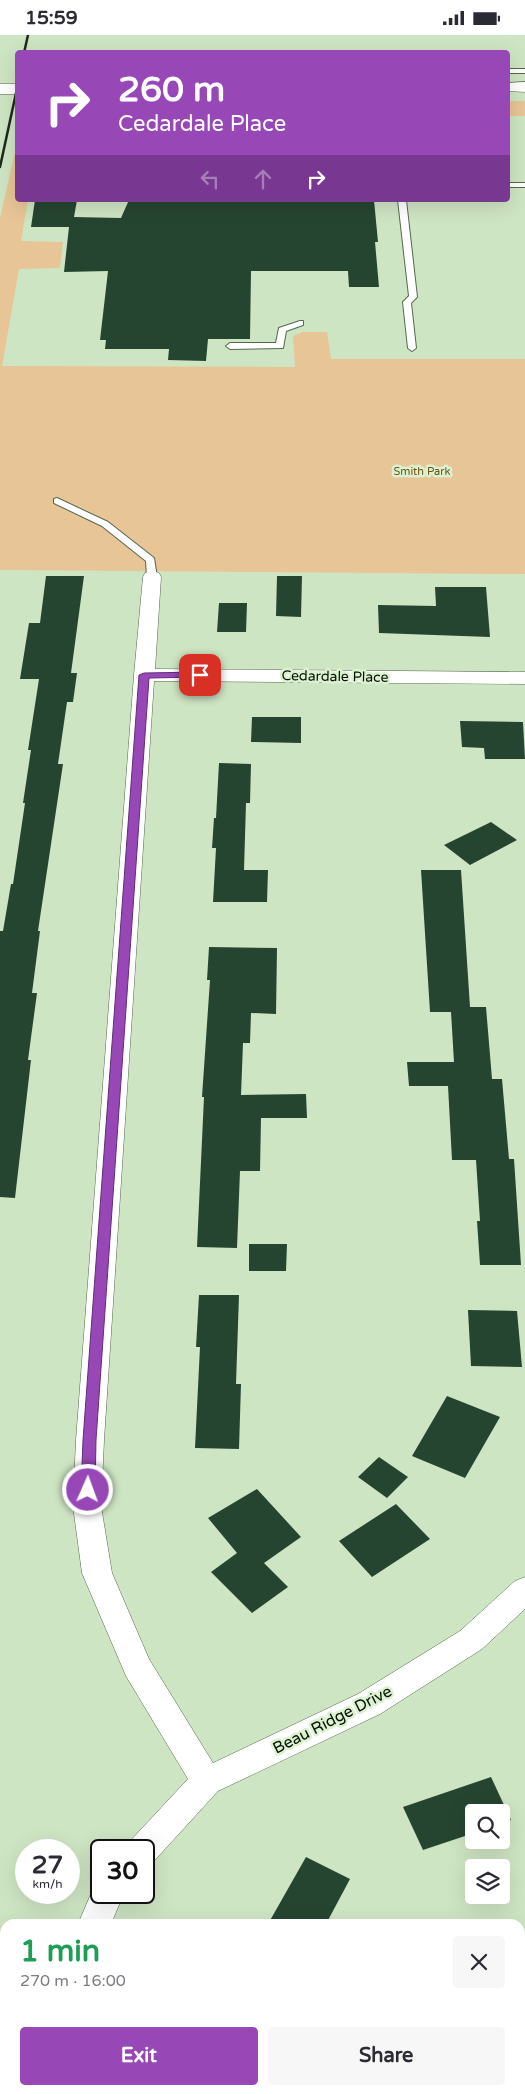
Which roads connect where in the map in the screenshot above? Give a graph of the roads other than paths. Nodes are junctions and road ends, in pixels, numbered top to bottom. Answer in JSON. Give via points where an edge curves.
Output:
{"nodes":[{"id":1,"x":510,"y":71,"type":"edge"},
{"id":2,"x":525,"y":71,"type":"edge"},
{"id":3,"x":510,"y":87,"type":"edge"},
{"id":4,"x":525,"y":87,"type":"edge"},
{"id":5,"x":0,"y":89,"type":"edge"},
{"id":6,"x":15,"y":89,"type":"edge"},
{"id":7,"x":510,"y":185,"type":"edge"},
{"id":8,"x":525,"y":185,"type":"edge"},
{"id":9,"x":402,"y":202,"type":"edge"},
{"id":10,"x":300,"y":323,"type":"dead end"},
{"id":11,"x":230,"y":346,"type":"dead end"},
{"id":12,"x":412,"y":348,"type":"dead end"},
{"id":13,"x":57,"y":501,"type":"dead end"},
{"id":14,"x":152,"y":577,"type":"joint"},
{"id":15,"x":144,"y":675,"type":"junction"},
{"id":16,"x":525,"y":678,"type":"edge"},
{"id":17,"x":525,"y":1589,"type":"edge"},
{"id":18,"x":207,"y":1781,"type":"junction"},
{"id":19,"x":153,"y":1839,"type":"edge"},
{"id":20,"x":103,"y":1904,"type":"edge"},
{"id":21,"x":96,"y":1919,"type":"edge"}],
"edges":[{"from":1,"to":2,"type":"lane"},
{"from":3,"to":4,"type":"main road"},
{"from":5,"to":6,"type":"main road"},
{"from":7,"to":8,"type":"lane"},
{"from":9,"to":12,"type":"lane","via":[[413,297],[407,302]]},
{"from":10,"to":11,"type":"lane","via":[[282,330],[280,346]]},
{"from":13,"to":14,"type":"lane","via":[[105,524],[151,560]]},
{"from":14,"to":15,"type":"street"},
{"from":15,"to":16,"type":"street","name":"Cedardale Place"},
{"from":15,"to":18,"type":"street","via":[[87,1506],[97,1573],[137,1667]]},
{"from":17,"to":18,"type":"street","name":"Beau Ridge Drive","via":[[471,1640],[369,1704]]},
{"from":18,"to":19,"type":"street","name":"Beau Ridge Drive"},
{"from":20,"to":21,"type":"street"}]}
